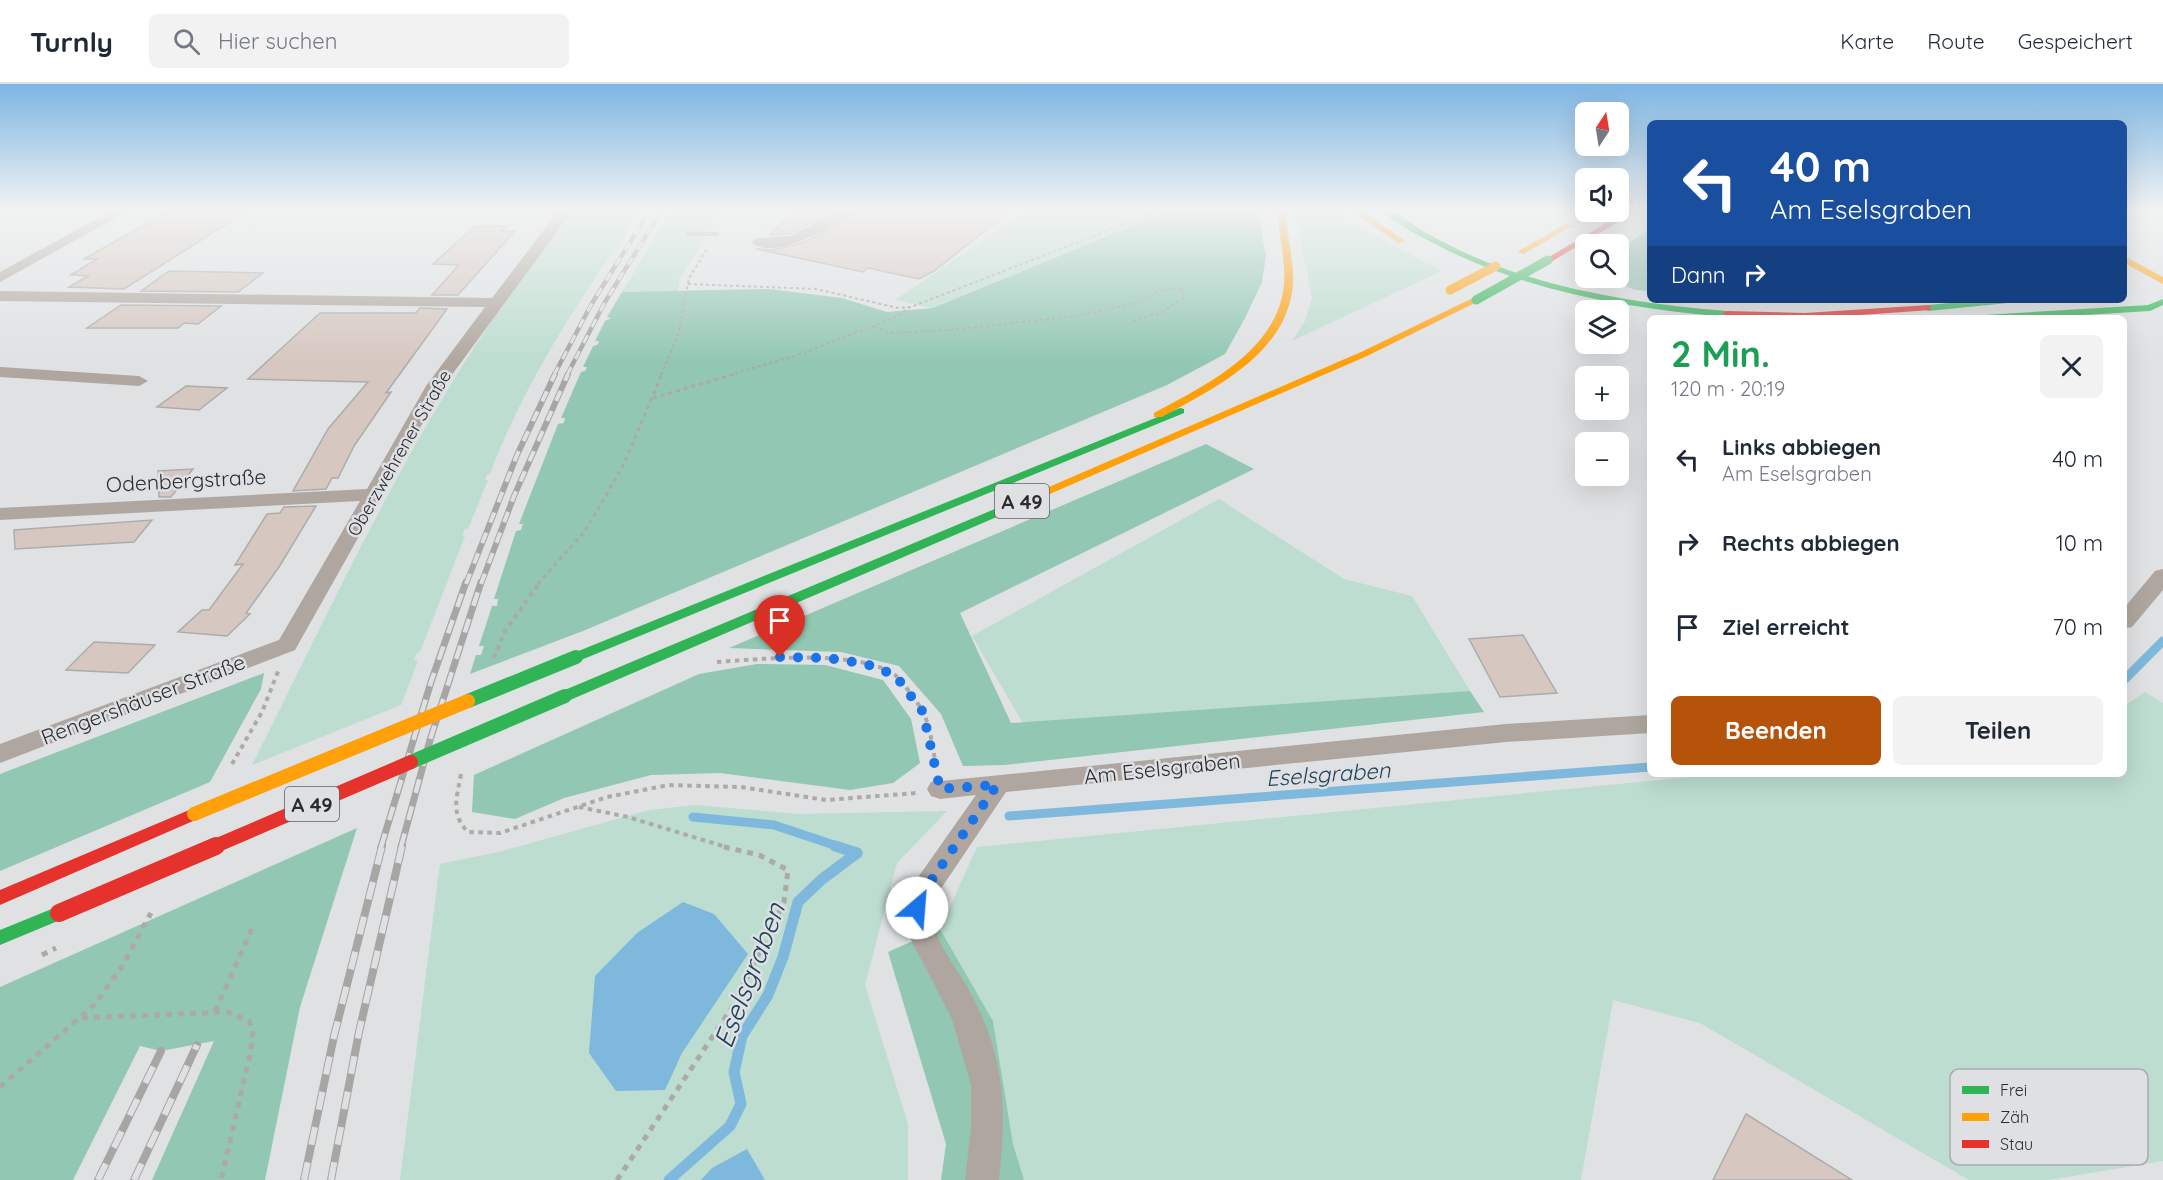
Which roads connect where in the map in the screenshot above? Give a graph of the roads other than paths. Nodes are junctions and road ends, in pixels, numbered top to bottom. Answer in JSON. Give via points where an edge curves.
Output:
{"nodes":[{"id":1,"x":31,"y":261,"type":"edge"},
{"id":2,"x":528,"y":261,"type":"edge"},
{"id":3,"x":1286,"y":261,"type":"edge"},
{"id":4,"x":1442,"y":261,"type":"edge"},
{"id":5,"x":1480,"y":261,"type":"edge"},
{"id":6,"x":1504,"y":261,"type":"edge"},
{"id":7,"x":1546,"y":261,"type":"edge"},
{"id":8,"x":2128,"y":261,"type":"edge"},
{"id":9,"x":0,"y":264,"type":"edge"},
{"id":10,"x":22,"y":266,"type":"junction"},
{"id":11,"x":2144,"y":269,"type":"junction"},
{"id":12,"x":2127,"y":274,"type":"edge"},
{"id":13,"x":2163,"y":275,"type":"edge"},
{"id":14,"x":0,"y":278,"type":"edge"},
{"id":15,"x":2163,"y":281,"type":"edge"},
{"id":16,"x":1445,"y":293,"type":"dead end"},
{"id":17,"x":0,"y":296,"type":"edge"},
{"id":18,"x":2159,"y":298,"type":"edge"},
{"id":19,"x":1575,"y":302,"type":"edge"},
{"id":20,"x":2127,"y":302,"type":"edge"},
{"id":21,"x":496,"y":303,"type":"junction"},
{"id":22,"x":1972,"y":303,"type":"edge"},
{"id":23,"x":2116,"y":303,"type":"edge"},
{"id":24,"x":1629,"y":314,"type":"edge"},
{"id":25,"x":1772,"y":315,"type":"edge"},
{"id":26,"x":1829,"y":315,"type":"edge"},
{"id":27,"x":2011,"y":315,"type":"edge"},
{"id":28,"x":1647,"y":317,"type":"edge"},
{"id":29,"x":0,"y":372,"type":"edge"},
{"id":30,"x":139,"y":381,"type":"dead end"},
{"id":31,"x":1230,"y":389,"type":"dead end"},
{"id":32,"x":1132,"y":429,"type":"junction"},
{"id":33,"x":374,"y":494,"type":"junction"},
{"id":34,"x":0,"y":514,"type":"edge"},
{"id":35,"x":2163,"y":576,"type":"edge"},
{"id":36,"x":2127,"y":618,"type":"edge"},
{"id":37,"x":287,"y":645,"type":"joint"},
{"id":38,"x":1647,"y":724,"type":"edge"},
{"id":39,"x":0,"y":754,"type":"edge"},
{"id":40,"x":997,"y":785,"type":"junction"},
{"id":41,"x":940,"y":789,"type":"road end"},
{"id":42,"x":0,"y":898,"type":"edge"},
{"id":43,"x":0,"y":938,"type":"edge"},
{"id":44,"x":982,"y":1180,"type":"edge"}],
"edges":[{"from":1,"to":10,"type":"street"},
{"from":2,"to":21,"type":"street","name":"Oberzwehrener Straße"},
{"from":3,"to":32,"type":"main road","via":[[1287,301],[1276,326],[1254,353],[1238,367]]},
{"from":4,"to":19,"type":"main road","via":[[1524,290]]},
{"from":5,"to":25,"type":"main road","via":[[1566,288],[1662,306]]},
{"from":6,"to":16,"type":"main road","bridge":true},
{"from":7,"to":43,"type":"main road","number":"A 49","bridge":true,"via":[[1364,354]]},
{"from":8,"to":11,"type":"main road"},
{"from":9,"to":10,"type":"street"},
{"from":10,"to":14,"type":"street"},
{"from":11,"to":13,"type":"main road"},
{"from":11,"to":15,"type":"main road"},
{"from":12,"to":18,"type":"main road"},
{"from":17,"to":21,"type":"street"},
{"from":18,"to":20,"type":"main road"},
{"from":21,"to":33,"type":"street","name":"Oberzwehrener Straße","via":[[435,386]]},
{"from":22,"to":26,"type":"main road"},
{"from":23,"to":27,"type":"main road"},
{"from":24,"to":28,"type":"main road"},
{"from":29,"to":30,"type":"street"},
{"from":31,"to":32,"type":"main road","number":"A 49"},
{"from":32,"to":42,"type":"main road","number":"A 49","bridge":true},
{"from":33,"to":34,"type":"street","name":"Odenbergstraße"},
{"from":33,"to":37,"type":"street","name":"Oberzwehrener Straße"},
{"from":35,"to":36,"type":"street"},
{"from":37,"to":39,"type":"street","name":"Rengershäuser Straße"},
{"from":38,"to":40,"type":"street","name":"Am Eselsgraben","via":[[1506,733]]},
{"from":40,"to":41,"type":"street","name":"Am Eselsgraben"},
{"from":40,"to":44,"type":"street","via":[[924,891],[917,908],[919,928],[967,1016],[987,1085],[988,1128]]}]}
